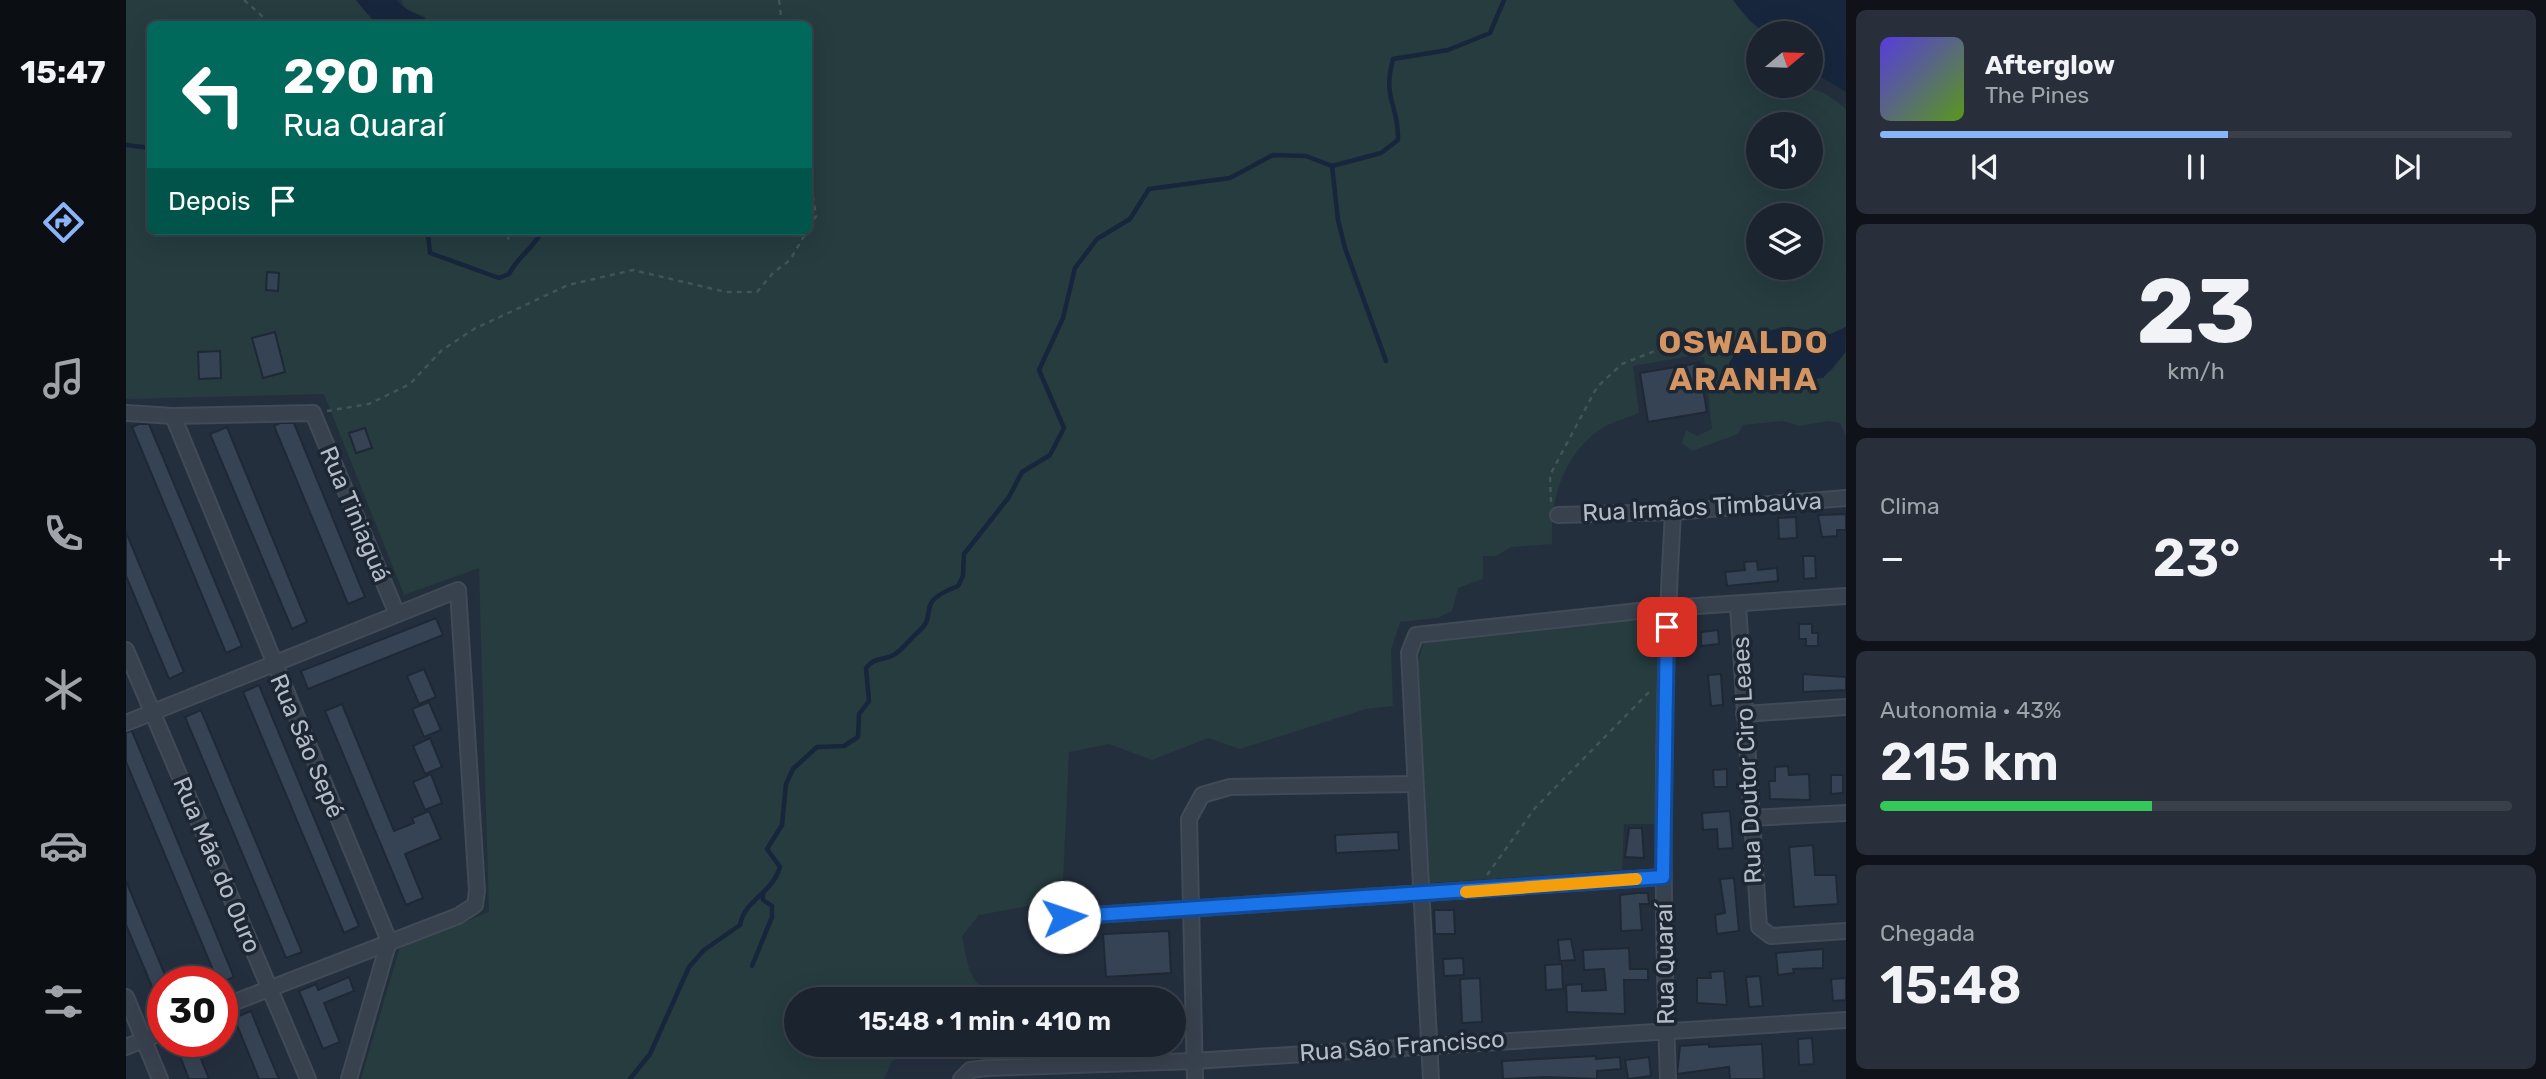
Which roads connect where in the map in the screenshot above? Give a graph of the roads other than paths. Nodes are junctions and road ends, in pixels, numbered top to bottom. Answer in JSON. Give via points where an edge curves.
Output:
{"nodes":[{"id":1,"x":126,"y":413,"type":"edge"},
{"id":2,"x":173,"y":416,"type":"junction"},
{"id":3,"x":1846,"y":498,"type":"edge"},
{"id":4,"x":1673,"y":512,"type":"junction"},
{"id":5,"x":1558,"y":515,"type":"road end"},
{"id":6,"x":1846,"y":596,"type":"edge"},
{"id":7,"x":1738,"y":605,"type":"junction"},
{"id":8,"x":1667,"y":608,"type":"junction"},
{"id":9,"x":397,"y":614,"type":"junction"},
{"id":10,"x":126,"y":650,"type":"edge"},
{"id":11,"x":273,"y":664,"type":"junction"},
{"id":12,"x":1846,"y":707,"type":"edge"},
{"id":13,"x":152,"y":712,"type":"junction"},
{"id":14,"x":1744,"y":714,"type":"junction"},
{"id":15,"x":126,"y":723,"type":"edge"},
{"id":16,"x":1415,"y":784,"type":"junction"},
{"id":17,"x":1846,"y":813,"type":"edge"},
{"id":18,"x":1751,"y":818,"type":"junction"},
{"id":19,"x":1663,"y":877,"type":"junction"},
{"id":20,"x":1421,"y":895,"type":"junction"},
{"id":21,"x":1189,"y":907,"type":"junction"},
{"id":22,"x":1064,"y":917,"type":"dead end"},
{"id":23,"x":1846,"y":931,"type":"edge"},
{"id":24,"x":389,"y":940,"type":"junction"},
{"id":25,"x":269,"y":988,"type":"junction"},
{"id":26,"x":126,"y":996,"type":"edge"},
{"id":27,"x":238,"y":1001,"type":"edge"},
{"id":28,"x":1846,"y":1020,"type":"edge"},
{"id":29,"x":1666,"y":1030,"type":"junction"},
{"id":30,"x":147,"y":1038,"type":"edge"},
{"id":31,"x":144,"y":1039,"type":"junction"},
{"id":32,"x":1429,"y":1044,"type":"junction"},
{"id":33,"x":126,"y":1047,"type":"edge"},
{"id":34,"x":1194,"y":1061,"type":"junction"},
{"id":35,"x":961,"y":1078,"type":"edge"},
{"id":36,"x":160,"y":1079,"type":"edge"},
{"id":37,"x":308,"y":1079,"type":"edge"},
{"id":38,"x":349,"y":1079,"type":"edge"},
{"id":39,"x":1195,"y":1079,"type":"edge"},
{"id":40,"x":1431,"y":1079,"type":"edge"},
{"id":41,"x":1668,"y":1079,"type":"edge"}],
"edges":[{"from":1,"to":2,"type":"street"},
{"from":2,"to":9,"type":"street","name":"Rua Tiniaguá","via":[[313,413]]},
{"from":2,"to":11,"type":"street","name":"Rua São Sepé"},
{"from":3,"to":4,"type":"street","name":"Rua Irmãos Timbaúva"},
{"from":4,"to":5,"type":"street","name":"Rua Irmãos Timbaúva"},
{"from":4,"to":8,"type":"street","name":"Rua Quaraí"},
{"from":6,"to":7,"type":"street"},
{"from":7,"to":8,"type":"street"},
{"from":7,"to":14,"type":"street","name":"Rua Doutor Ciro Leaes"},
{"from":8,"to":16,"type":"street","via":[[1416,635],[1409,653]]},
{"from":8,"to":19,"type":"street","name":"Rua Quaraí"},
{"from":9,"to":11,"type":"street"},
{"from":9,"to":24,"type":"street","via":[[458,590],[477,891],[469,911]]},
{"from":10,"to":13,"type":"street","name":"Rua Mãe do Ouro"},
{"from":11,"to":13,"type":"street"},
{"from":11,"to":24,"type":"street","name":"Rua São Sepé"},
{"from":12,"to":14,"type":"street"},
{"from":13,"to":15,"type":"street"},
{"from":13,"to":25,"type":"street","name":"Rua Mãe do Ouro"},
{"from":14,"to":18,"type":"street","name":"Rua Doutor Ciro Leaes"},
{"from":16,"to":20,"type":"street"},
{"from":16,"to":21,"type":"street","via":[[1230,788],[1202,795],[1189,819]]},
{"from":17,"to":18,"type":"street"},
{"from":18,"to":23,"type":"street","name":"Rua Doutor Ciro Leaes","via":[[1759,927],[1771,936]]},
{"from":19,"to":20,"type":"street"},
{"from":19,"to":29,"type":"street","name":"Rua Quaraí"},
{"from":20,"to":21,"type":"street"},
{"from":20,"to":32,"type":"street"},
{"from":21,"to":22,"type":"street"},
{"from":21,"to":34,"type":"street"},
{"from":24,"to":25,"type":"street"},
{"from":24,"to":38,"type":"street"},
{"from":25,"to":27,"type":"street"},
{"from":25,"to":37,"type":"street","name":"Rua Mãe do Ouro"},
{"from":26,"to":31,"type":"street"},
{"from":28,"to":29,"type":"street","name":"Rua São Francisco"},
{"from":29,"to":32,"type":"street","name":"Rua São Francisco"},
{"from":29,"to":41,"type":"street","name":"Rua Quaraí"},
{"from":30,"to":31,"type":"street"},
{"from":31,"to":33,"type":"street"},
{"from":31,"to":36,"type":"street"},
{"from":32,"to":34,"type":"street","name":"Rua São Francisco"},
{"from":32,"to":40,"type":"street"},
{"from":34,"to":35,"type":"street","name":"Rua São Francisco","via":[[987,1068],[971,1070]]},
{"from":34,"to":39,"type":"street"}]}
